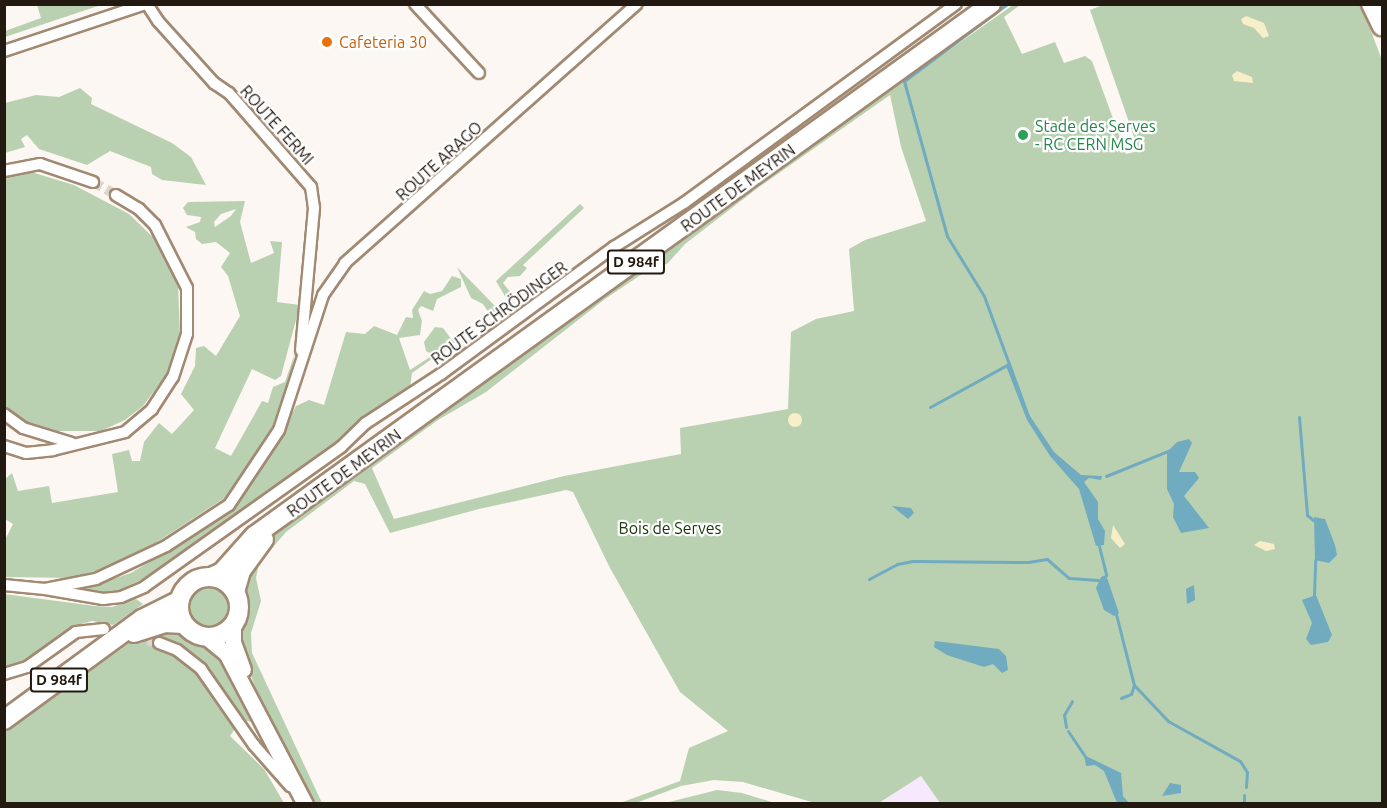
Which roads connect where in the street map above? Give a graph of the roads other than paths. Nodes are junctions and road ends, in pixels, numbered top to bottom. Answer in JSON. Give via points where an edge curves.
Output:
{"nodes":[{"id":1,"x":146,"y":4,"type":"edge"},
{"id":2,"x":415,"y":4,"type":"edge"},
{"id":3,"x":637,"y":4,"type":"edge"},
{"id":4,"x":956,"y":4,"type":"edge"},
{"id":5,"x":991,"y":4,"type":"edge"},
{"id":6,"x":1371,"y":4,"type":"edge"},
{"id":7,"x":1379,"y":4,"type":"edge"},
{"id":8,"x":1383,"y":19,"type":"edge"},
{"id":9,"x":1383,"y":27,"type":"edge"},
{"id":10,"x":4,"y":51,"type":"edge"},
{"id":11,"x":480,"y":73,"type":"dead end"},
{"id":12,"x":4,"y":171,"type":"edge"},
{"id":13,"x":93,"y":182,"type":"tunnel mouth"},
{"id":14,"x":116,"y":195,"type":"tunnel mouth"},
{"id":15,"x":301,"y":366,"type":"junction"},
{"id":16,"x":4,"y":414,"type":"edge"},
{"id":17,"x":77,"y":444,"type":"junction"},
{"id":18,"x":4,"y":446,"type":"edge"},
{"id":19,"x":280,"y":520,"type":"junction"},
{"id":20,"x":211,"y":577,"type":"junction"},
{"id":21,"x":4,"y":585,"type":"edge"},
{"id":22,"x":45,"y":589,"type":"junction"},
{"id":23,"x":235,"y":592,"type":"junction"},
{"id":24,"x":180,"y":600,"type":"junction"},
{"id":25,"x":184,"y":624,"type":"junction"},
{"id":26,"x":233,"y":625,"type":"junction"},
{"id":27,"x":109,"y":635,"type":"junction"},
{"id":28,"x":206,"y":637,"type":"junction"},
{"id":29,"x":159,"y":643,"type":"tunnel mouth"},
{"id":30,"x":4,"y":674,"type":"edge"},
{"id":31,"x":4,"y":720,"type":"edge"},
{"id":32,"x":266,"y":730,"type":"junction"},
{"id":33,"x":246,"y":731,"type":"junction"},
{"id":34,"x":304,"y":804,"type":"edge"}],
"edges":[{"from":1,"to":10,"type":"street"},
{"from":1,"to":15,"type":"street","name":"ROUTE FERMI","via":[[311,187],[314,208]]},
{"from":2,"to":11,"type":"street"},
{"from":3,"to":15,"type":"street","name":"ROUTE ARAGO","via":[[345,263],[323,295]]},
{"from":4,"to":22,"type":"street","name":"ROUTE SCHRÖDINGER","via":[[684,203],[614,247],[441,374],[366,423],[341,447],[144,587],[121,597],[103,599]]},
{"from":5,"to":19,"type":"main road","name":"ROUTE DE MEYRIN","number":"D 984f"},
{"from":6,"to":9,"type":"main road"},
{"from":7,"to":8,"type":"main road"},
{"from":12,"to":13,"type":"street","via":[[40,164]]},
{"from":14,"to":17,"type":"street","via":[[144,213],[174,258],[186,288],[187,334],[173,377],[144,417],[125,432]]},
{"from":15,"to":22,"type":"street","via":[[279,430],[222,511],[115,573]]},
{"from":16,"to":17,"type":"street","via":[[41,435]]},
{"from":17,"to":18,"type":"street","via":[[26,453]]},
{"from":19,"to":20,"type":"main road","name":"ROUTE DE MEYRIN","number":"D 984f","via":[[254,536],[222,572]]},
{"from":19,"to":23,"type":"main road","name":"ROUTE DE MEYRIN","number":"D 984f","via":[[249,558]]},
{"from":20,"to":23,"type":"main road","via":[[224,581]]},
{"from":20,"to":24,"type":"main road","via":[[193,582]]},
{"from":21,"to":22,"type":"street"},
{"from":23,"to":26,"type":"main road","via":[[239,606]]},
{"from":24,"to":25,"type":"main road"},
{"from":24,"to":27,"type":"main road","number":"D 984f"},
{"from":25,"to":27,"type":"main road","number":"D 984f","via":[[164,623]]},
{"from":25,"to":28,"type":"main road"},
{"from":26,"to":28,"type":"main road","via":[[222,634]]},
{"from":26,"to":32,"type":"street","via":[[233,642]]},
{"from":27,"to":30,"type":"street","via":[[83,629],[27,667]]},
{"from":27,"to":31,"type":"main road","number":"D 984f"},
{"from":28,"to":32,"type":"street","via":[[226,653]]},
{"from":29,"to":33,"type":"street","via":[[195,664]]},
{"from":32,"to":33,"type":"street","via":[[256,735]]},
{"from":32,"to":34,"type":"street"},
{"from":33,"to":34,"type":"street"}]}
